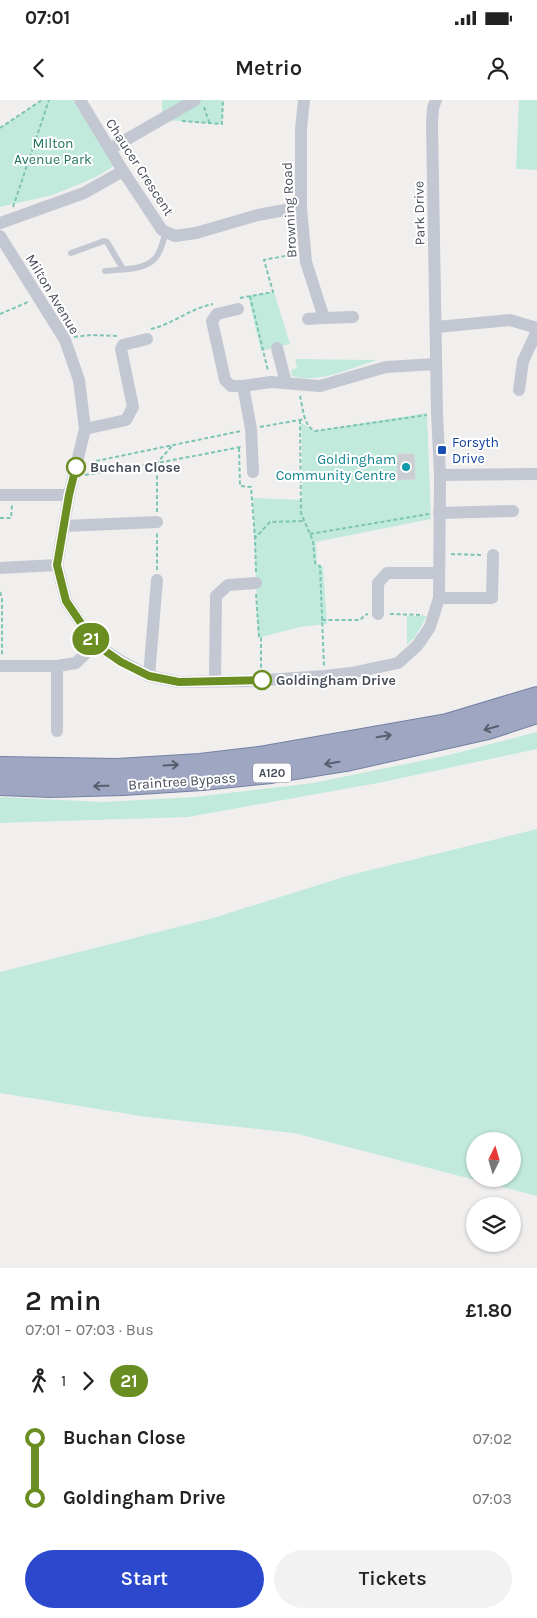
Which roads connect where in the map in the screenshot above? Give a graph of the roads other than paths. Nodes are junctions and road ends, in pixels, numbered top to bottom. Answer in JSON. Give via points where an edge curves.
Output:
{"nodes":[{"id":1,"x":80,"y":100,"type":"edge"},
{"id":2,"x":195,"y":100,"type":"edge"},
{"id":3,"x":304,"y":100,"type":"edge"},
{"id":4,"x":436,"y":100,"type":"edge"},
{"id":5,"x":110,"y":149,"type":"junction"},
{"id":6,"x":123,"y":171,"type":"junction"},
{"id":7,"x":302,"y":207,"type":"junction"},
{"id":8,"x":4,"y":221,"type":"edge"},
{"id":9,"x":166,"y":231,"type":"junction"},
{"id":10,"x":0,"y":236,"type":"edge"},
{"id":11,"x":70,"y":253,"type":"dead end"},
{"id":12,"x":123,"y":269,"type":"junction"},
{"id":13,"x":105,"y":271,"type":"dead end"},
{"id":14,"x":237,"y":304,"type":"road end"},
{"id":15,"x":353,"y":317,"type":"dead end"},
{"id":16,"x":308,"y":318,"type":"dead end"},
{"id":17,"x":324,"y":318,"type":"junction"},
{"id":18,"x":437,"y":327,"type":"junction"},
{"id":19,"x":537,"y":329,"type":"edge"},
{"id":20,"x":146,"y":335,"type":"road end"},
{"id":21,"x":277,"y":348,"type":"dead end"},
{"id":22,"x":436,"y":364,"type":"junction"},
{"id":23,"x":292,"y":383,"type":"junction"},
{"id":24,"x":243,"y":386,"type":"junction"},
{"id":25,"x":518,"y":390,"type":"dead end"},
{"id":26,"x":85,"y":429,"type":"junction"},
{"id":27,"x":253,"y":472,"type":"dead end"},
{"id":28,"x":537,"y":474,"type":"edge"},
{"id":29,"x":440,"y":475,"type":"junction"},
{"id":30,"x":6,"y":495,"type":"edge"},
{"id":31,"x":69,"y":495,"type":"junction"},
{"id":32,"x":513,"y":511,"type":"dead end"},
{"id":33,"x":439,"y":513,"type":"junction"},
{"id":34,"x":157,"y":522,"type":"road end"},
{"id":35,"x":64,"y":526,"type":"junction"},
{"id":36,"x":493,"y":555,"type":"road end"},
{"id":37,"x":57,"y":565,"type":"junction"},
{"id":38,"x":0,"y":568,"type":"edge"},
{"id":39,"x":439,"y":574,"type":"junction"},
{"id":40,"x":157,"y":580,"type":"road end"},
{"id":41,"x":256,"y":584,"type":"dead end"},
{"id":42,"x":439,"y":598,"type":"junction"},
{"id":43,"x":378,"y":614,"type":"dead end"},
{"id":44,"x":95,"y":644,"type":"junction"},
{"id":45,"x":1,"y":666,"type":"edge"},
{"id":46,"x":57,"y":666,"type":"junction"},
{"id":47,"x":149,"y":676,"type":"junction"},
{"id":48,"x":215,"y":681,"type":"junction"},
{"id":49,"x":537,"y":698,"type":"edge"},
{"id":50,"x":537,"y":713,"type":"edge"},
{"id":51,"x":57,"y":731,"type":"dead end"},
{"id":52,"x":0,"y":767,"type":"edge"},
{"id":53,"x":0,"y":785,"type":"edge"}],
"edges":[{"from":1,"to":5,"type":"street","name":"Chaucer Crescent"},
{"from":2,"to":5,"type":"street"},
{"from":3,"to":7,"type":"street","name":"Browning Road"},
{"from":4,"to":18,"type":"street","name":"Park Drive","via":[[432,124]]},
{"from":5,"to":6,"type":"street","name":"Chaucer Crescent"},
{"from":6,"to":8,"type":"street","via":[[84,193]]},
{"from":6,"to":9,"type":"street","name":"Chaucer Crescent","via":[[162,230]]},
{"from":7,"to":9,"type":"street","name":"Chaucer Crescent","via":[[258,215],[196,234],[175,236]]},
{"from":7,"to":17,"type":"street","name":"Browning Road","via":[[306,262]]},
{"from":9,"to":12,"type":"lane","via":[[153,261]]},
{"from":10,"to":26,"type":"street","name":"Milton Avenue","via":[[65,340],[79,380]]},
{"from":11,"to":12,"type":"lane","via":[[104,241]]},
{"from":12,"to":13,"type":"lane"},
{"from":14,"to":24,"type":"street","via":[[212,320],[225,380],[231,386]]},
{"from":15,"to":17,"type":"street"},
{"from":16,"to":17,"type":"street"},
{"from":18,"to":19,"type":"street","via":[[510,320]]},
{"from":18,"to":22,"type":"street"},
{"from":19,"to":25,"type":"street","via":[[523,361]]},
{"from":20,"to":26,"type":"street","via":[[123,345],[121,349],[133,408],[126,420]]},
{"from":21,"to":23,"type":"street"},
{"from":22,"to":23,"type":"street","via":[[386,367],[320,386]]},
{"from":22,"to":29,"type":"street"},
{"from":23,"to":24,"type":"street"},
{"from":24,"to":27,"type":"street","via":[[251,429]]},
{"from":26,"to":31,"type":"street"},
{"from":28,"to":29,"type":"street"},
{"from":29,"to":33,"type":"street"},
{"from":30,"to":31,"type":"street"},
{"from":31,"to":35,"type":"street"},
{"from":32,"to":33,"type":"street"},
{"from":33,"to":39,"type":"street"},
{"from":34,"to":35,"type":"street"},
{"from":35,"to":37,"type":"street"},
{"from":36,"to":42,"type":"street","via":[[492,598]]},
{"from":37,"to":38,"type":"street"},
{"from":37,"to":44,"type":"street","via":[[66,601]]},
{"from":39,"to":42,"type":"street"},
{"from":39,"to":43,"type":"street","via":[[387,573],[378,583]]},
{"from":40,"to":47,"type":"street"},
{"from":41,"to":48,"type":"street","via":[[228,586],[216,596]]},
{"from":42,"to":48,"type":"street","via":[[430,627],[417,646],[398,663],[325,676]]},
{"from":44,"to":46,"type":"street","via":[[76,663]]},
{"from":44,"to":47,"type":"street"},
{"from":45,"to":46,"type":"street"},
{"from":46,"to":51,"type":"street"},
{"from":47,"to":48,"type":"street","via":[[179,682]]},
{"from":52,"to":49,"type":"highway","name":"Braintree Bypass","number":"A120","one_way":true,"via":[[117,768],[259,758],[447,724]]},
{"from":50,"to":53,"type":"highway","name":"Braintree Bypass","number":"A120","one_way":true,"via":[[479,731],[346,761],[271,773],[123,785]]}]}
